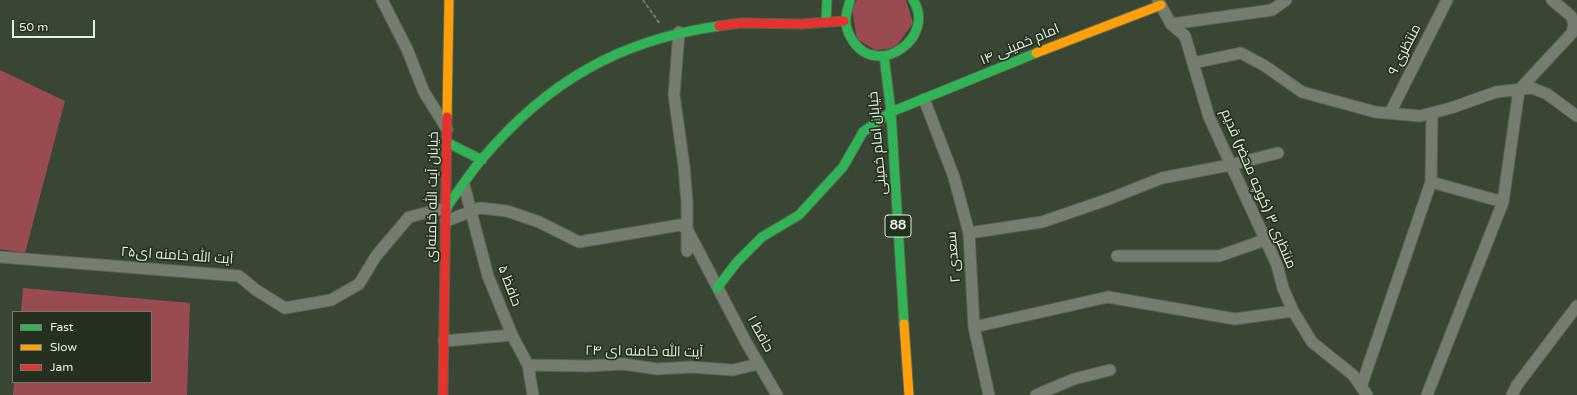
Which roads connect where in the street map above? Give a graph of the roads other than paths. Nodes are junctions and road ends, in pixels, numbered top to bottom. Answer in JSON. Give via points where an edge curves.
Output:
{"nodes":[{"id":1,"x":382,"y":0,"type":"edge"},
{"id":2,"x":449,"y":0,"type":"edge"},
{"id":3,"x":827,"y":0,"type":"edge"},
{"id":4,"x":850,"y":0,"type":"edge"},
{"id":5,"x":1286,"y":0,"type":"edge"},
{"id":6,"x":1447,"y":0,"type":"edge"},
{"id":7,"x":1552,"y":0,"type":"edge"},
{"id":8,"x":918,"y":1,"type":"edge"},
{"id":9,"x":1160,"y":3,"type":"edge"},
{"id":10,"x":844,"y":21,"type":"junction"},
{"id":11,"x":826,"y":22,"type":"junction"},
{"id":12,"x":1171,"y":24,"type":"junction"},
{"id":13,"x":679,"y":32,"type":"junction"},
{"id":14,"x":884,"y":56,"type":"junction"},
{"id":15,"x":1193,"y":63,"type":"junction"},
{"id":16,"x":1519,"y":90,"type":"junction"},
{"id":17,"x":924,"y":99,"type":"junction"},
{"id":18,"x":891,"y":112,"type":"junction"},
{"id":19,"x":1390,"y":113,"type":"junction"},
{"id":20,"x":1432,"y":113,"type":"junction"},
{"id":21,"x":1577,"y":116,"type":"edge"},
{"id":22,"x":448,"y":131,"type":"junction"},
{"id":23,"x":448,"y":143,"type":"junction"},
{"id":24,"x":1278,"y":153,"type":"dead end"},
{"id":25,"x":482,"y":160,"type":"junction"},
{"id":26,"x":1230,"y":165,"type":"junction"},
{"id":27,"x":1431,"y":182,"type":"junction"},
{"id":28,"x":464,"y":185,"type":"junction"},
{"id":29,"x":1503,"y":202,"type":"junction"},
{"id":30,"x":446,"y":208,"type":"junction"},
{"id":31,"x":446,"y":221,"type":"junction"},
{"id":32,"x":687,"y":228,"type":"junction"},
{"id":33,"x":969,"y":233,"type":"junction"},
{"id":34,"x":1265,"y":240,"type":"junction"},
{"id":35,"x":687,"y":251,"type":"dead end"},
{"id":36,"x":1116,"y":256,"type":"dead end"},
{"id":37,"x":0,"y":257,"type":"edge"},
{"id":38,"x":717,"y":288,"type":"junction"},
{"id":39,"x":1577,"y":306,"type":"edge"},
{"id":40,"x":1293,"y":312,"type":"junction"},
{"id":41,"x":974,"y":327,"type":"junction"},
{"id":42,"x":512,"y":335,"type":"junction"},
{"id":43,"x":444,"y":341,"type":"junction"},
{"id":44,"x":528,"y":364,"type":"junction"},
{"id":45,"x":759,"y":364,"type":"junction"},
{"id":46,"x":1110,"y":370,"type":"dead end"},
{"id":47,"x":1364,"y":391,"type":"edge"},
{"id":48,"x":443,"y":395,"type":"edge"},
{"id":49,"x":533,"y":395,"type":"edge"},
{"id":50,"x":777,"y":395,"type":"edge"},
{"id":51,"x":909,"y":395,"type":"edge"},
{"id":52,"x":989,"y":395,"type":"edge"},
{"id":53,"x":1036,"y":395,"type":"edge"},
{"id":54,"x":1427,"y":395,"type":"edge"},
{"id":55,"x":1512,"y":395,"type":"edge"}],
"edges":[{"from":1,"to":22,"type":"street","via":[[407,49],[424,92]]},
{"from":2,"to":22,"type":"main road","name":"خیابان آیت الله خامنه‌ای"},
{"from":3,"to":11,"type":"main road"},
{"from":4,"to":10,"type":"main road"},
{"from":5,"to":12,"type":"street","via":[[1272,10]]},
{"from":6,"to":19,"type":"street","name":"منتظری ۹"},
{"from":7,"to":16,"type":"street","via":[[1571,16],[1574,24],[1572,33]]},
{"from":8,"to":14,"type":"main road","via":[[918,21],[914,38],[906,48],[896,54]]},
{"from":9,"to":12,"type":"street","name":"منتظری ۳ (کوچه محضر) قدیم"},
{"from":9,"to":17,"type":"main road","name":"امام خمینی ۱۴"},
{"from":10,"to":11,"type":"main road"},
{"from":10,"to":14,"type":"main road","via":[[853,43],[872,55]]},
{"from":11,"to":13,"type":"main road","via":[[734,24]]},
{"from":12,"to":15,"type":"street","name":"منتظری ۳ (کوچه محضر) قدیم","via":[[1185,36]]},
{"from":13,"to":25,"type":"main road","via":[[607,56],[566,80],[522,116]]},
{"from":13,"to":32,"type":"street","via":[[674,95],[684,166]]},
{"from":14,"to":18,"type":"main road","name":"خیابان امام خمینی","number":"88"},
{"from":15,"to":19,"type":"street","via":[[1241,53],[1302,92],[1375,112]]},
{"from":15,"to":26,"type":"street","name":"منتظری ۳ (کوچه محضر) قدیم","via":[[1209,117]]},
{"from":16,"to":20,"type":"street","via":[[1496,92]]},
{"from":16,"to":21,"type":"street","via":[[1532,88],[1547,94]]},
{"from":16,"to":29,"type":"street"},
{"from":17,"to":18,"type":"main road","name":"امام خمینی ۱۴"},
{"from":17,"to":33,"type":"street","name":"سعدی ۲","via":[[954,177]]},
{"from":18,"to":38,"type":"main road","name":"امام خمینی ۱۴","via":[[862,132],[843,167],[799,215],[762,238],[737,262]]},
{"from":18,"to":51,"type":"main road","name":"خیابان امام خمینی","number":"88"},
{"from":19,"to":20,"type":"street","via":[[1420,116]]},
{"from":20,"to":27,"type":"street"},
{"from":22,"to":23,"type":"main road","name":"خیابان آیت الله خامنه‌ای"},
{"from":23,"to":25,"type":"main road"},
{"from":23,"to":30,"type":"main road","name":"خیابان آیت الله خامنه‌ای"},
{"from":24,"to":26,"type":"street"},
{"from":25,"to":28,"type":"main road"},
{"from":26,"to":33,"type":"street","via":[[1162,178],[1042,222]]},
{"from":26,"to":34,"type":"street","name":"منتظری ۳ (کوچه محضر) قدیم"},
{"from":27,"to":29,"type":"street"},
{"from":27,"to":47,"type":"street"},
{"from":28,"to":30,"type":"main road"},
{"from":28,"to":42,"type":"street","name":"حافظ ۵","via":[[488,276]]},
{"from":29,"to":54,"type":"street"},
{"from":30,"to":31,"type":"main road","name":"خیابان آیت الله خامنه‌ای"},
{"from":30,"to":37,"type":"street","name":"آیت الله خامنه ای۲۵","via":[[409,216],[376,256],[359,284],[331,300],[285,308],[239,276]]},
{"from":31,"to":32,"type":"street","via":[[480,208],[507,211],[538,222],[579,242],[680,225]]},
{"from":31,"to":43,"type":"main road","name":"خیابان آیت الله خامنه‌ای"},
{"from":32,"to":35,"type":"street"},
{"from":32,"to":38,"type":"street","name":"حافظ ۱"},
{"from":33,"to":41,"type":"street","name":"سعدی ۲"},
{"from":34,"to":36,"type":"street","via":[[1219,256]]},
{"from":34,"to":40,"type":"street","name":"منتظری ۳ (کوچه محضر) قدیم","via":[[1277,265]]},
{"from":38,"to":45,"type":"street","name":"حافظ ۱"},
{"from":39,"to":55,"type":"street"},
{"from":40,"to":41,"type":"street","via":[[1235,319],[1108,297]]},
{"from":40,"to":47,"type":"street","name":"منتظری ۳ (کوچه محضر) قدیم","via":[[1312,342],[1353,375]]},
{"from":41,"to":52,"type":"street","name":"سعدی ۲"},
{"from":42,"to":43,"type":"street"},
{"from":42,"to":44,"type":"street","name":"حافظ ۵"},
{"from":43,"to":48,"type":"main road","name":"خیابان آیت الله خامنه‌ای"},
{"from":44,"to":45,"type":"street","name":"آیت الله خامنه ای ۲۴","via":[[623,364],[657,369],[690,367],[732,370]]},
{"from":44,"to":49,"type":"street","name":"حافظ ۵"},
{"from":45,"to":50,"type":"street","name":"حافظ ۱"},
{"from":46,"to":53,"type":"street","via":[[1074,379]]}]}
